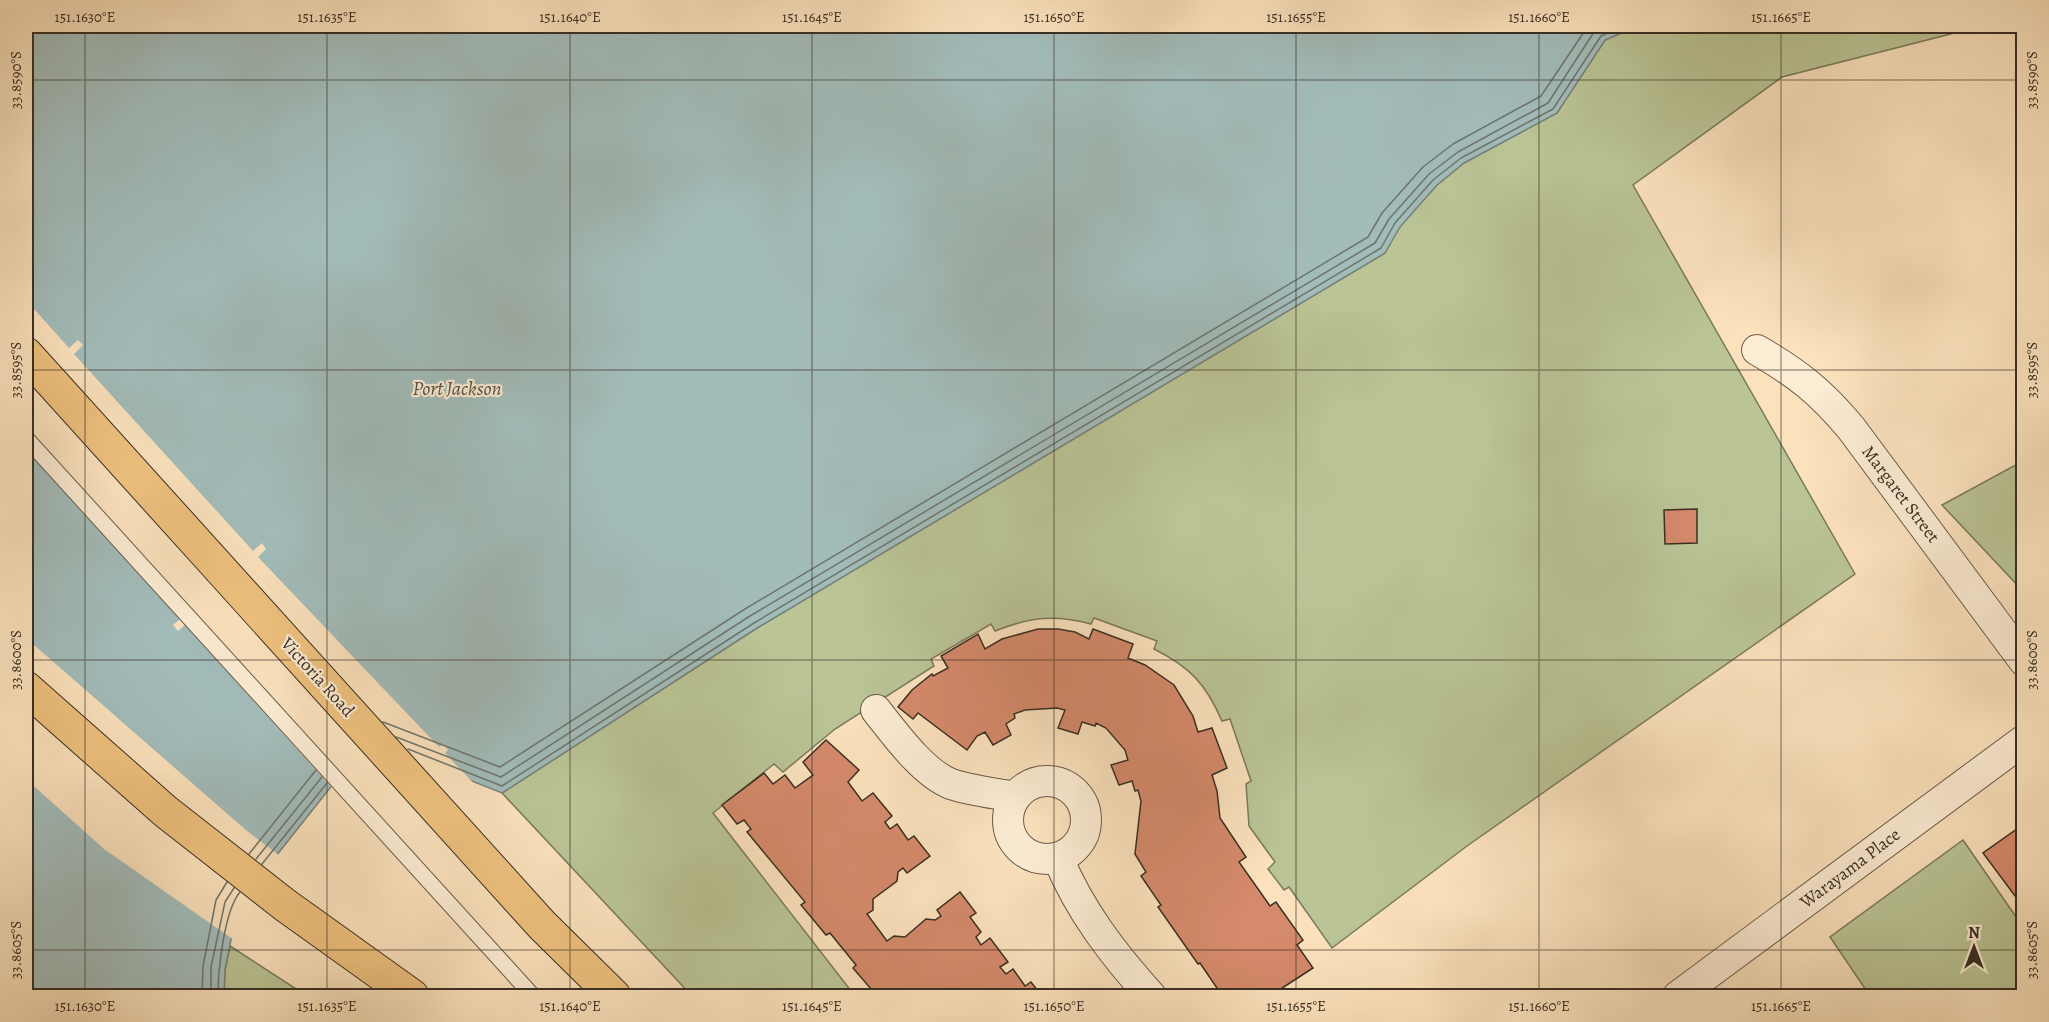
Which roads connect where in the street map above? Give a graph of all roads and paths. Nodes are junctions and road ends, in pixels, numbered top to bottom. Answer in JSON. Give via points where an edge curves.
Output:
{"nodes":[{"id":1,"x":1756,"y":350,"type":"dead end"},
{"id":2,"x":26,"y":354,"type":"edge"},
{"id":3,"x":26,"y":438,"type":"edge"},
{"id":4,"x":2024,"y":661,"type":"edge"},
{"id":5,"x":26,"y":688,"type":"edge"},
{"id":6,"x":876,"y":710,"type":"dead end"},
{"id":7,"x":2024,"y":740,"type":"edge"},
{"id":8,"x":1015,"y":797,"type":"junction"},
{"id":9,"x":1058,"y":858,"type":"junction"},
{"id":10,"x":412,"y":996,"type":"edge"},
{"id":11,"x":533,"y":996,"type":"edge"},
{"id":12,"x":614,"y":996,"type":"edge"},
{"id":13,"x":1151,"y":996,"type":"edge"},
{"id":14,"x":1678,"y":996,"type":"edge"}],
"edges":[{"from":1,"to":4,"type":"street","name":"Margaret Street","via":[[1809,383],[1830,402]]},
{"from":2,"to":12,"type":"highway","name":"Victoria Road","via":[[542,925]]},
{"from":3,"to":11,"type":"lane"},
{"from":5,"to":10,"type":"highway","via":[[165,811],[285,905]]},
{"from":6,"to":8,"type":"street","via":[[926,767],[950,783]]},
{"from":7,"to":14,"type":"street","name":"Warayama Place"},
{"from":8,"to":9,"type":"street","via":[[1007,820],[1014,843],[1034,858]]},
{"from":8,"to":9,"type":"street","via":[[1024,787],[1050,781],[1063,784],[1082,803],[1085,829],[1071,851]]},
{"from":9,"to":13,"type":"street","via":[[1091,922]]}]}
